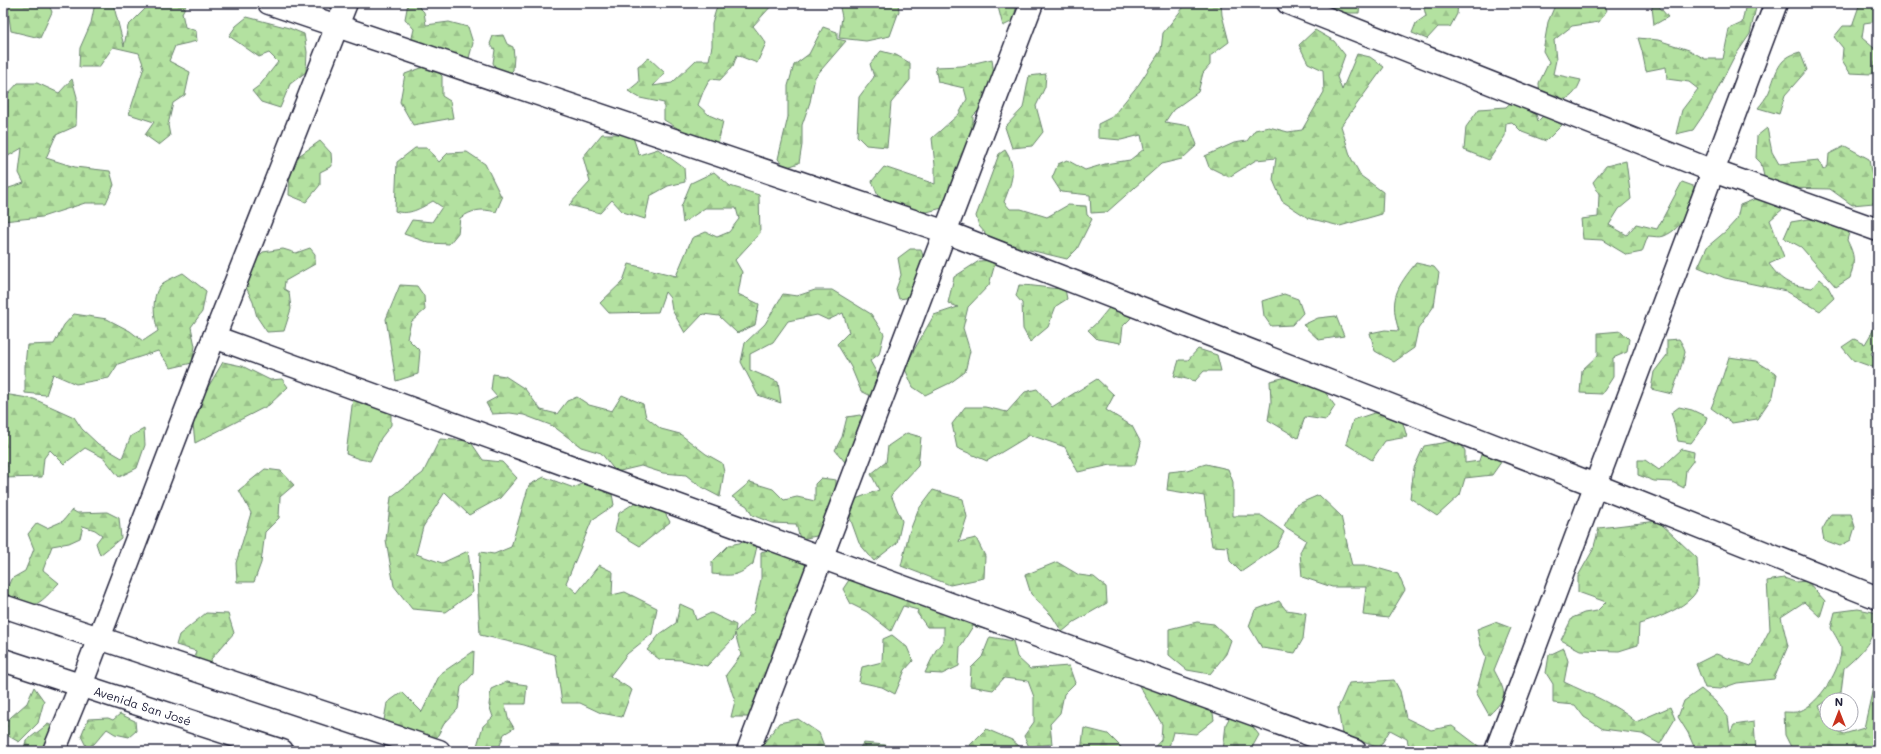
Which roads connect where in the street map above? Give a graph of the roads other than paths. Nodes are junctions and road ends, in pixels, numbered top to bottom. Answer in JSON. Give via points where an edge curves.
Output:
{"nodes":[{"id":1,"x":269,"y":3,"type":"edge"},
{"id":2,"x":346,"y":3,"type":"edge"},
{"id":3,"x":1032,"y":3,"type":"edge"},
{"id":4,"x":1288,"y":3,"type":"edge"},
{"id":5,"x":1776,"y":3,"type":"edge"},
{"id":6,"x":338,"y":26,"type":"junction"},
{"id":7,"x":1713,"y":171,"type":"junction"},
{"id":8,"x":1878,"y":230,"type":"edge"},
{"id":9,"x":946,"y":232,"type":"junction"},
{"id":10,"x":214,"y":337,"type":"junction"},
{"id":11,"x":1596,"y":484,"type":"junction"},
{"id":12,"x":822,"y":557,"type":"junction"},
{"id":13,"x":1878,"y":598,"type":"edge"},
{"id":14,"x":3,"y":606,"type":"edge"},
{"id":15,"x":100,"y":637,"type":"junction"},
{"id":16,"x":3,"y":660,"type":"edge"},
{"id":17,"x":81,"y":685,"type":"junction"},
{"id":18,"x":54,"y":751,"type":"edge"},
{"id":19,"x":282,"y":751,"type":"edge"},
{"id":20,"x":439,"y":751,"type":"edge"},
{"id":21,"x":748,"y":751,"type":"edge"},
{"id":22,"x":1355,"y":751,"type":"edge"},
{"id":23,"x":1496,"y":751,"type":"edge"}],
"edges":[{"from":1,"to":6,"type":"street"},
{"from":2,"to":6,"type":"street"},
{"from":3,"to":9,"type":"street"},
{"from":4,"to":7,"type":"street"},
{"from":5,"to":7,"type":"street"},
{"from":6,"to":9,"type":"street"},
{"from":6,"to":10,"type":"street"},
{"from":7,"to":8,"type":"street"},
{"from":7,"to":11,"type":"street"},
{"from":9,"to":11,"type":"street"},
{"from":9,"to":12,"type":"street"},
{"from":10,"to":12,"type":"street"},
{"from":10,"to":15,"type":"street"},
{"from":11,"to":13,"type":"street"},
{"from":11,"to":23,"type":"street"},
{"from":12,"to":21,"type":"street"},
{"from":12,"to":22,"type":"street"},
{"from":14,"to":15,"type":"street"},
{"from":15,"to":17,"type":"street"},
{"from":15,"to":20,"type":"street"},
{"from":16,"to":17,"type":"street","name":"Avenida San José"},
{"from":17,"to":18,"type":"street"},
{"from":17,"to":19,"type":"street","name":"Avenida San José"}]}
